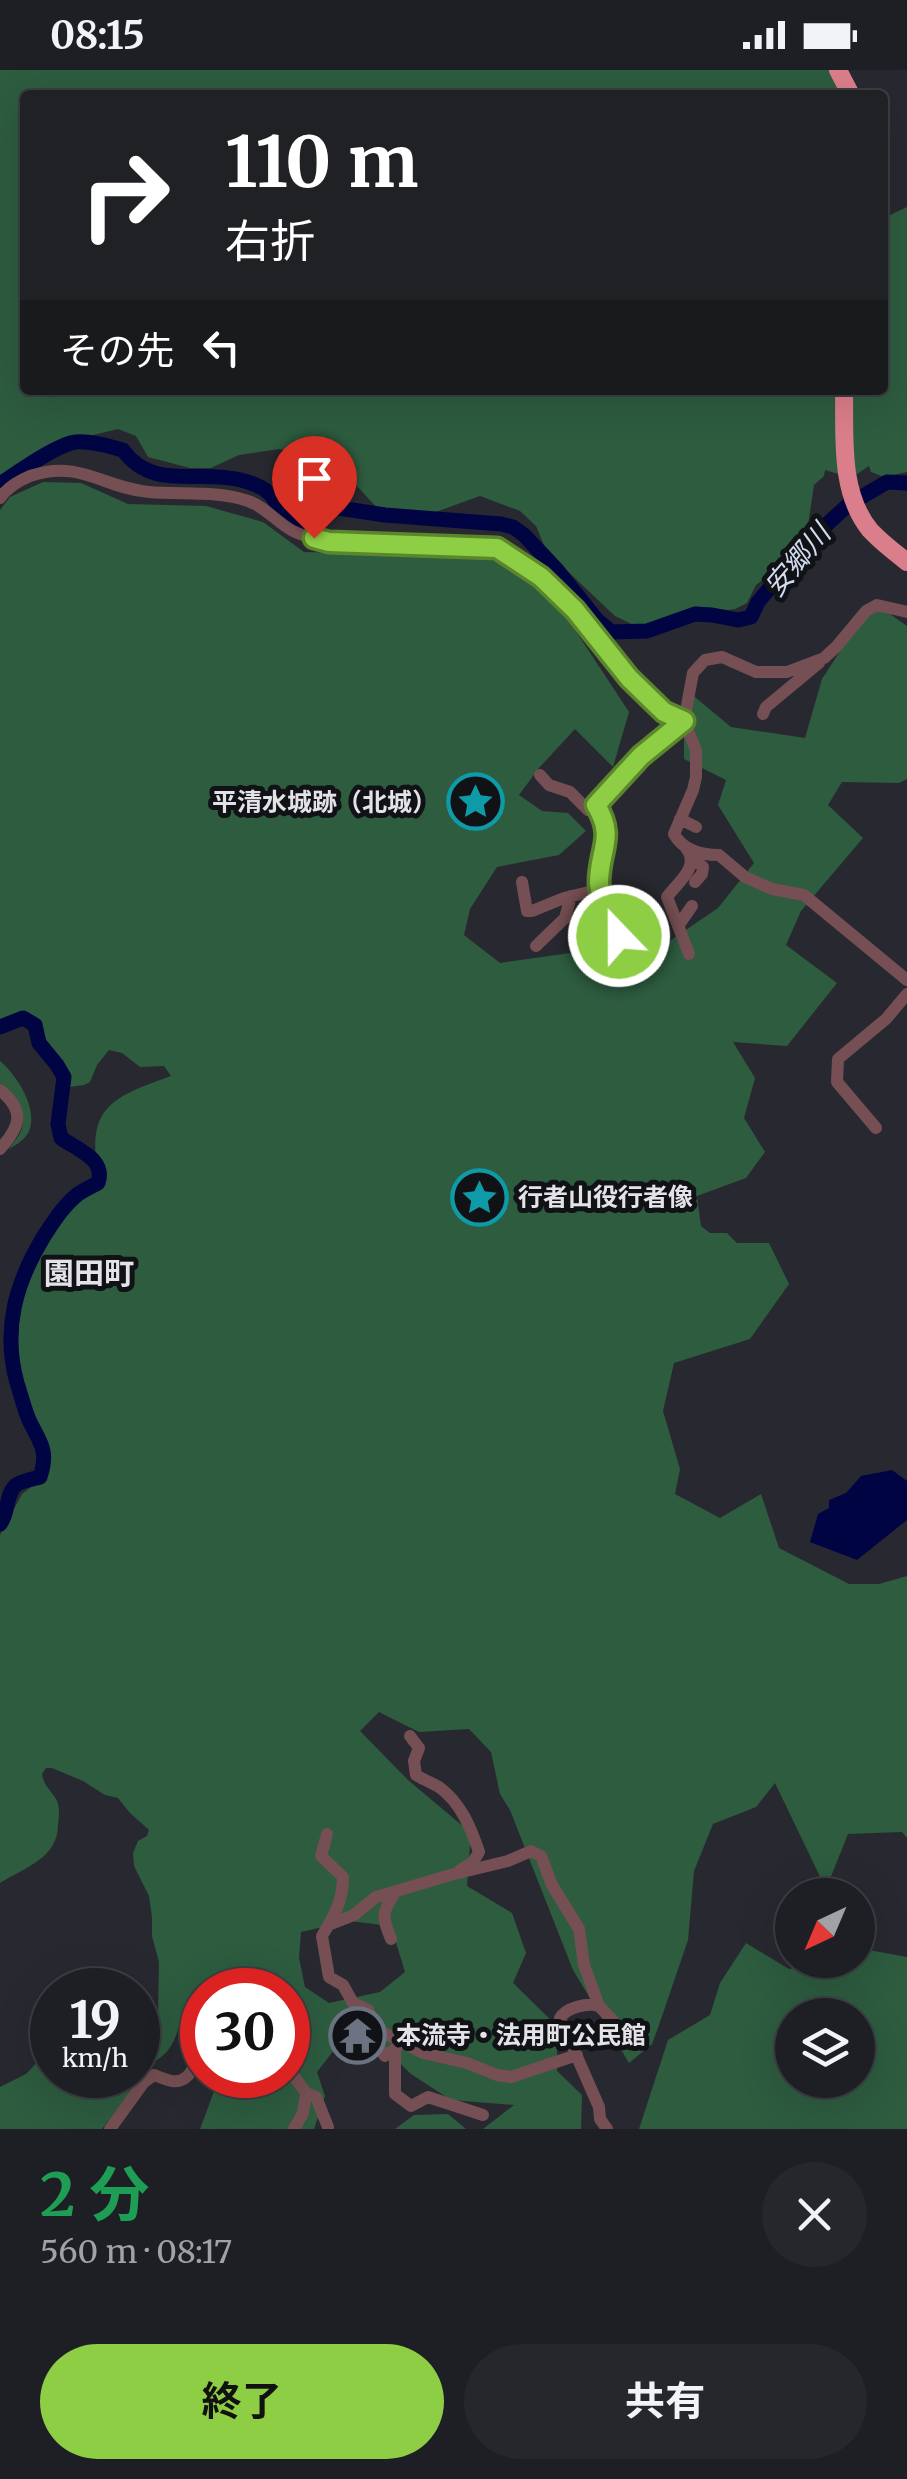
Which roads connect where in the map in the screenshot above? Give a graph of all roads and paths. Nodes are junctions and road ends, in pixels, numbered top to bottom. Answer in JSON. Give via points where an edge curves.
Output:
{"nodes":[{"id":1,"x":844,"y":395,"type":"edge"},
{"id":2,"x":0,"y":498,"type":"edge"},
{"id":3,"x":907,"y":562,"type":"edge"},
{"id":4,"x":907,"y":612,"type":"edge"},
{"id":5,"x":824,"y":658,"type":"junction"},
{"id":6,"x":764,"y":714,"type":"dead end"},
{"id":7,"x":684,"y":721,"type":"junction"},
{"id":8,"x":540,"y":774,"type":"dead end"},
{"id":9,"x":596,"y":805,"type":"junction"},
{"id":10,"x":680,"y":819,"type":"junction"},
{"id":11,"x":696,"y":827,"type":"dead end"},
{"id":12,"x":689,"y":852,"type":"junction"},
{"id":13,"x":522,"y":882,"type":"dead end"},
{"id":14,"x":695,"y":882,"type":"dead end"},
{"id":15,"x":599,"y":888,"type":"junction"},
{"id":16,"x":571,"y":896,"type":"junction"},
{"id":17,"x":692,"y":906,"type":"dead end"},
{"id":18,"x":678,"y":926,"type":"junction"},
{"id":19,"x":536,"y":946,"type":"dead end"},
{"id":20,"x":612,"y":949,"type":"dead end"},
{"id":21,"x":689,"y":954,"type":"dead end"},
{"id":22,"x":907,"y":980,"type":"edge"},
{"id":23,"x":907,"y":994,"type":"edge"},
{"id":24,"x":0,"y":1090,"type":"edge"},
{"id":25,"x":876,"y":1128,"type":"dead end"},
{"id":26,"x":0,"y":1149,"type":"edge"},
{"id":27,"x":410,"y":1736,"type":"dead end"},
{"id":28,"x":327,"y":1834,"type":"dead end"},
{"id":29,"x":454,"y":1874,"type":"junction"},
{"id":30,"x":397,"y":1891,"type":"junction"},
{"id":31,"x":331,"y":1924,"type":"junction"},
{"id":32,"x":391,"y":1939,"type":"dead end"},
{"id":33,"x":599,"y":2006,"type":"junction"},
{"id":34,"x":619,"y":2027,"type":"dead end"},
{"id":35,"x":375,"y":2043,"type":"dead end"},
{"id":36,"x":398,"y":2046,"type":"junction"},
{"id":37,"x":577,"y":2055,"type":"junction"},
{"id":38,"x":180,"y":2080,"type":"edge"},
{"id":39,"x":310,"y":2094,"type":"edge"},
{"id":40,"x":305,"y":2098,"type":"edge"},
{"id":41,"x":483,"y":2115,"type":"dead end"},
{"id":42,"x":600,"y":2126,"type":"edge"},
{"id":43,"x":328,"y":2127,"type":"edge"},
{"id":44,"x":110,"y":2129,"type":"edge"},
{"id":45,"x":294,"y":2129,"type":"edge"}],
"edges":[{"from":1,"to":3,"type":"highway","via":[[846,470],[858,511]]},
{"from":2,"to":7,"type":"street","via":[[23,479],[67,470],[125,489],[247,501],[290,530],[329,542],[497,548],[541,577],[629,678],[664,712]]},
{"from":4,"to":5,"type":"street","via":[[877,605],[866,610]]},
{"from":5,"to":6,"type":"street"},
{"from":5,"to":7,"type":"street","via":[[786,672],[756,672],[722,657],[705,660],[693,673]]},
{"from":7,"to":9,"type":"street"},
{"from":7,"to":10,"type":"street","via":[[696,750],[696,777]]},
{"from":8,"to":9,"type":"street","via":[[588,810]]},
{"from":9,"to":15,"type":"street","via":[[607,826]]},
{"from":10,"to":11,"type":"street"},
{"from":10,"to":12,"type":"street","via":[[674,834]]},
{"from":12,"to":14,"type":"street","via":[[703,866]]},
{"from":12,"to":18,"type":"street","via":[[688,870],[667,897]]},
{"from":12,"to":22,"type":"street","via":[[719,856],[763,886],[804,895]]},
{"from":13,"to":16,"type":"street","via":[[527,911]]},
{"from":15,"to":16,"type":"street"},
{"from":15,"to":20,"type":"street","via":[[618,929]]},
{"from":16,"to":19,"type":"street","via":[[565,918]]},
{"from":17,"to":18,"type":"street"},
{"from":18,"to":21,"type":"street"},
{"from":23,"to":25,"type":"street","via":[[838,1059],[837,1082]]},
{"from":24,"to":26,"type":"street","via":[[18,1115]]},
{"from":27,"to":29,"type":"street","via":[[418,1748],[416,1775],[454,1801],[472,1830],[479,1852]]},
{"from":28,"to":31,"type":"street","via":[[321,1856],[343,1877]]},
{"from":29,"to":30,"type":"street"},
{"from":29,"to":33,"type":"street","via":[[532,1851],[541,1856],[579,1929]]},
{"from":30,"to":31,"type":"street"},
{"from":30,"to":32,"type":"street","via":[[383,1920]]},
{"from":31,"to":36,"type":"street","via":[[322,1936],[329,1977]]},
{"from":33,"to":34,"type":"street"},
{"from":33,"to":37,"type":"street","via":[[587,2004],[560,2018]]},
{"from":35,"to":36,"type":"street","via":[[385,2056]]},
{"from":36,"to":37,"type":"street","via":[[511,2077]]},
{"from":36,"to":41,"type":"street","via":[[396,2094],[403,2102],[411,2106],[428,2096]]},
{"from":37,"to":42,"type":"street"},
{"from":38,"to":44,"type":"street","via":[[154,2076],[144,2082]]},
{"from":39,"to":43,"type":"street"},
{"from":40,"to":45,"type":"street"}]}
